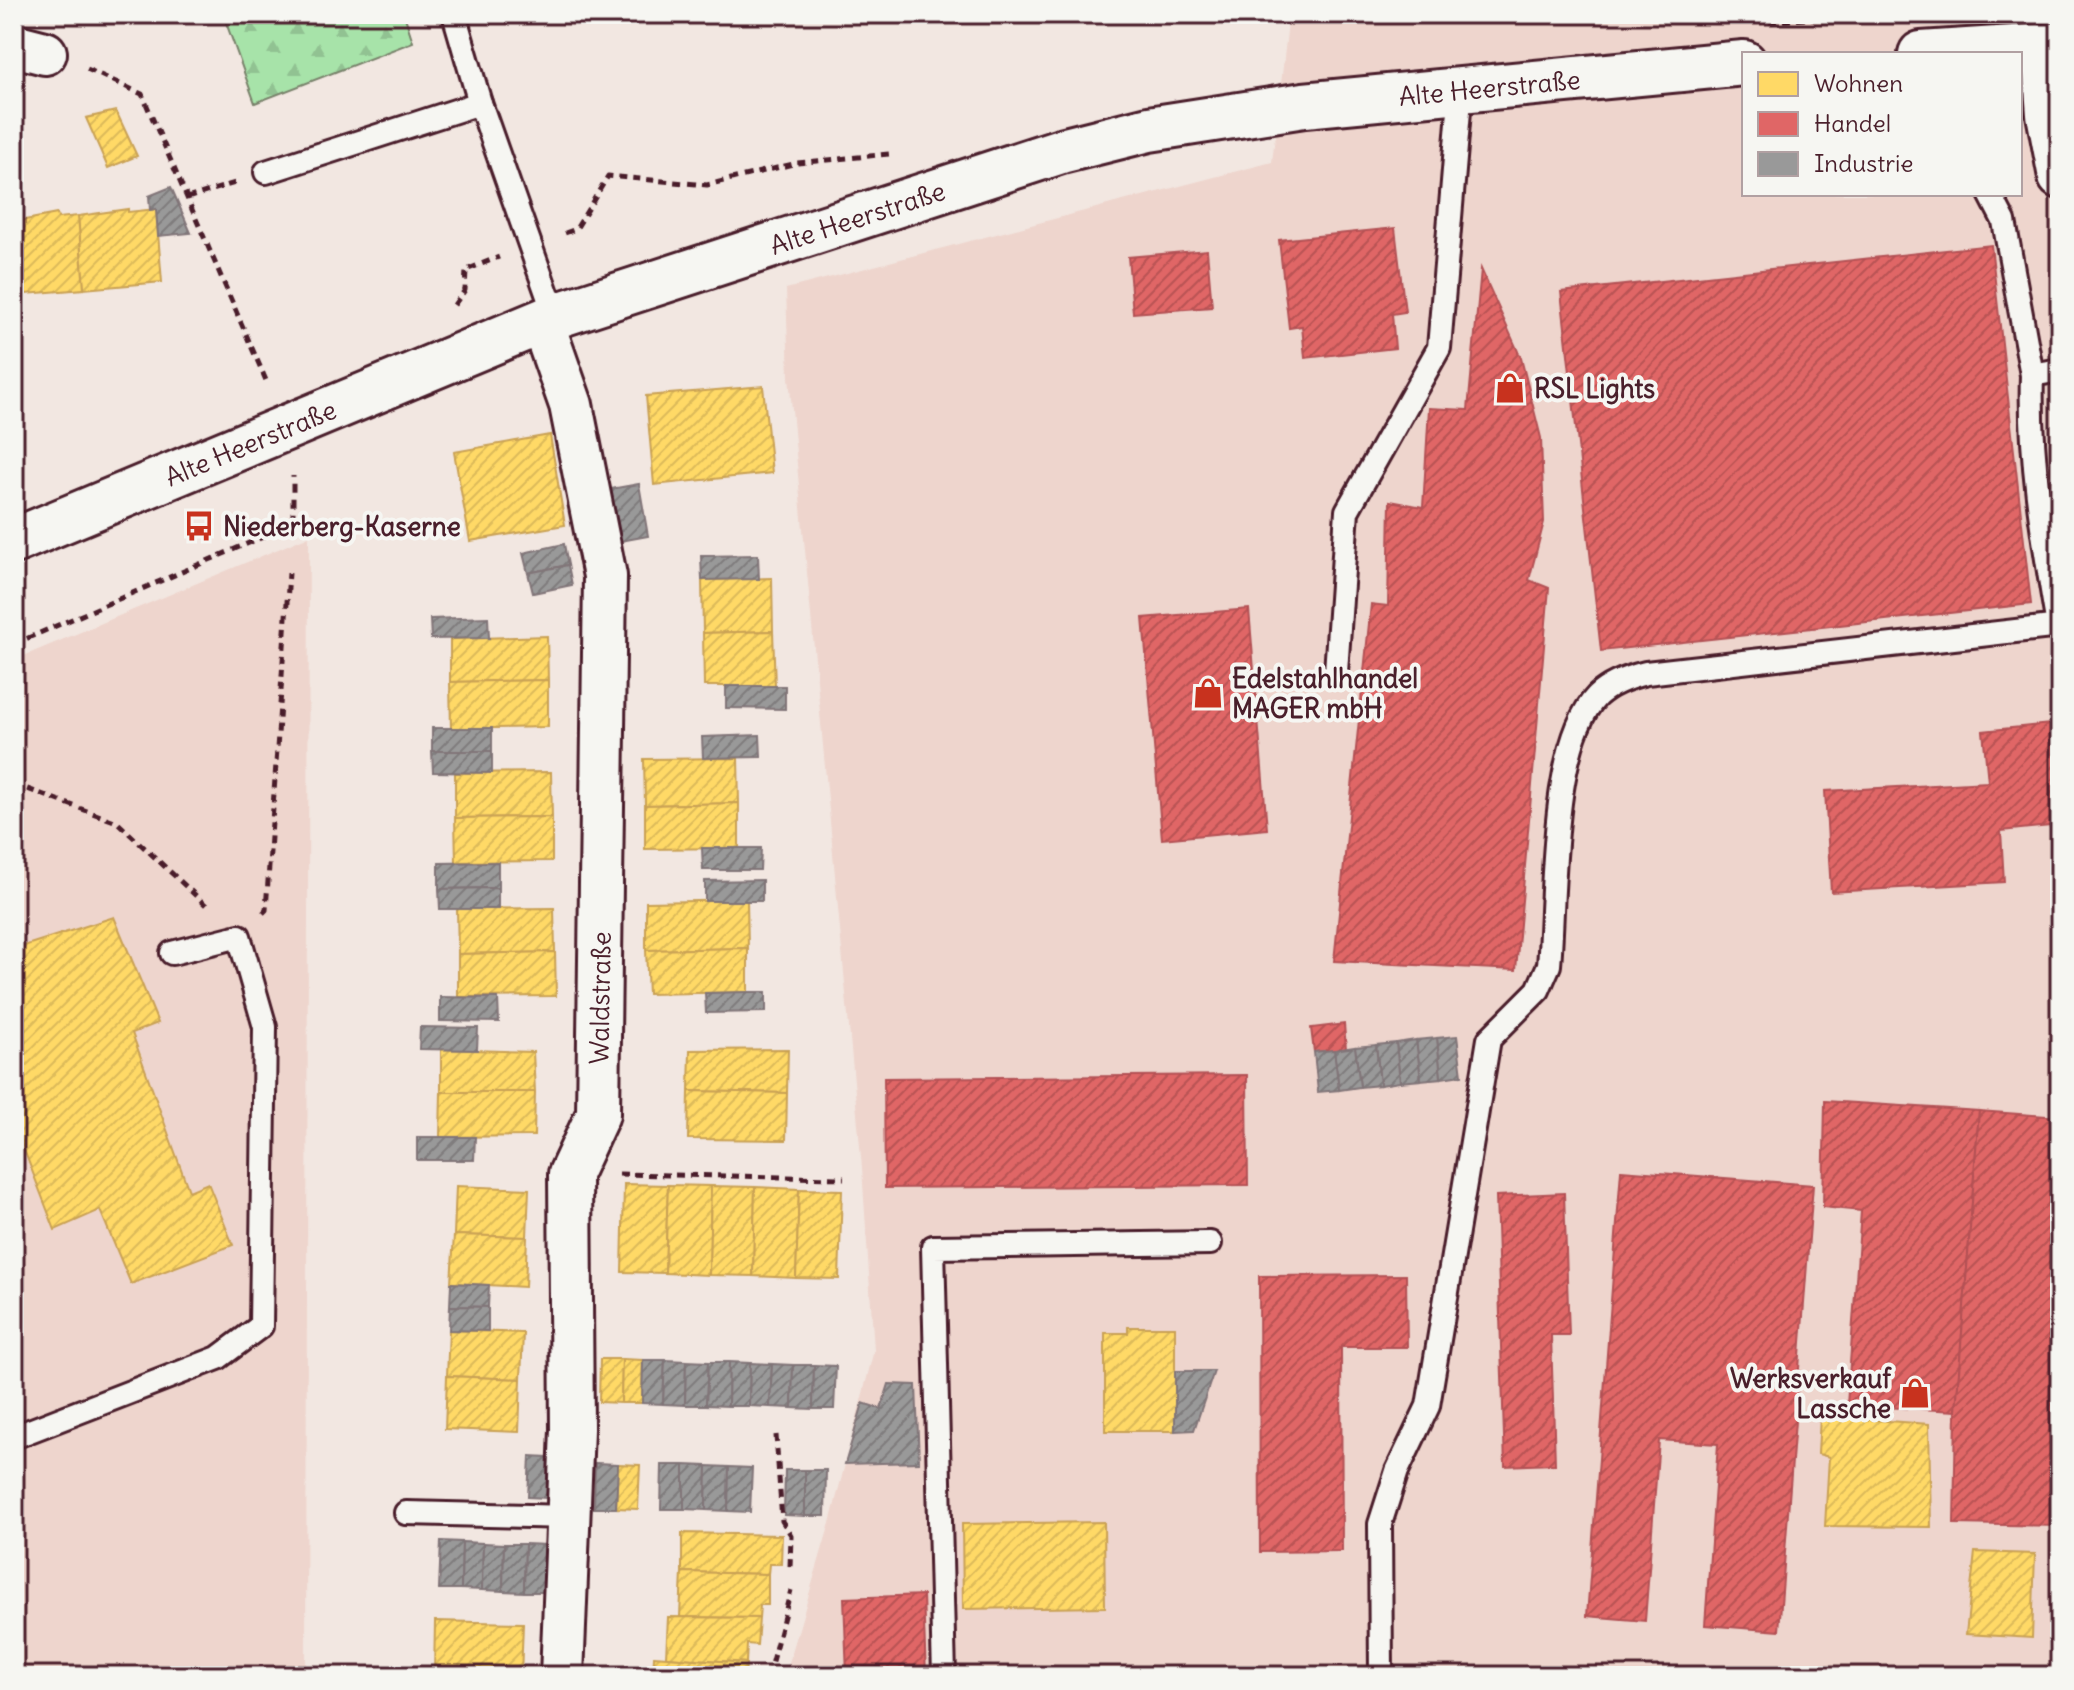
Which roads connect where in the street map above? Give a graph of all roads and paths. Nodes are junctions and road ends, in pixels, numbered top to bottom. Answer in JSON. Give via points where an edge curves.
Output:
{"nodes":[{"id":1,"x":454,"y":14,"type":"edge"},
{"id":2,"x":2052,"y":45,"type":"edge"},
{"id":3,"x":29,"y":49,"type":"edge"},
{"id":4,"x":1950,"y":52,"type":"edge"},
{"id":5,"x":1742,"y":63,"type":"edge"},
{"id":6,"x":1461,"y":87,"type":"junction"},
{"id":7,"x":480,"y":103,"type":"junction"},
{"id":8,"x":903,"y":152,"type":"dead end"},
{"id":9,"x":266,"y":172,"type":"joint"},
{"id":10,"x":2060,"y":177,"type":"edge"},
{"id":11,"x":1991,"y":196,"type":"edge"},
{"id":12,"x":187,"y":198,"type":"junction"},
{"id":13,"x":529,"y":245,"type":"junction"},
{"id":14,"x":442,"y":313,"type":"dead end"},
{"id":15,"x":549,"y":319,"type":"junction"},
{"id":16,"x":2060,"y":370,"type":"edge"},
{"id":17,"x":2032,"y":375,"type":"junction"},
{"id":18,"x":281,"y":429,"type":"junction"},
{"id":19,"x":279,"y":478,"type":"dead end"},
{"id":20,"x":14,"y":541,"type":"edge"},
{"id":21,"x":289,"y":573,"type":"dead end"},
{"id":22,"x":2059,"y":626,"type":"edge"},
{"id":23,"x":14,"y":644,"type":"edge"},
{"id":24,"x":1336,"y":672,"type":"dead end"},
{"id":25,"x":14,"y":784,"type":"edge"},
{"id":26,"x":239,"y":936,"type":"junction"},
{"id":27,"x":172,"y":953,"type":"dead end"},
{"id":28,"x":570,"y":1174,"type":"junction"},
{"id":29,"x":844,"y":1178,"type":"dead end"},
{"id":30,"x":1210,"y":1243,"type":"dead end"},
{"id":31,"x":776,"y":1435,"type":"dead end"},
{"id":32,"x":14,"y":1437,"type":"edge"},
{"id":33,"x":406,"y":1513,"type":"dead end"},
{"id":34,"x":569,"y":1517,"type":"junction"},
{"id":35,"x":790,"y":1568,"type":"dead end"},
{"id":36,"x":791,"y":1590,"type":"dead end"},
{"id":37,"x":562,"y":1676,"type":"edge"},
{"id":38,"x":768,"y":1676,"type":"edge"},
{"id":39,"x":944,"y":1676,"type":"edge"},
{"id":40,"x":1381,"y":1676,"type":"edge"}],
"edges":[{"from":1,"to":7,"type":"lane"},
{"from":2,"to":4,"type":"street"},
{"from":2,"to":10,"type":"street","via":[[2048,114]]},
{"from":3,"to":12,"type":"path","via":[[142,94]]},
{"from":5,"to":6,"type":"street","name":"Alte Heerstraße"},
{"from":6,"to":15,"type":"street","name":"Alte Heerstraße","via":[[1304,105],[1105,140]]},
{"from":6,"to":24,"type":"lane","via":[[1439,348],[1347,511]]},
{"from":7,"to":9,"type":"lane"},
{"from":7,"to":13,"type":"lane"},
{"from":8,"to":13,"type":"path","via":[[797,163],[707,185],[608,176],[576,229]]},
{"from":9,"to":12,"type":"path"},
{"from":11,"to":17,"type":"lane","via":[[2004,221]]},
{"from":12,"to":18,"type":"path","via":[[269,388]]},
{"from":13,"to":14,"type":"path","via":[[466,270],[465,290]]},
{"from":13,"to":15,"type":"lane"},
{"from":15,"to":18,"type":"street","name":"Alte Heerstraße"},
{"from":15,"to":28,"type":"street","name":"Waldstraße","via":[[605,576],[598,1114]]},
{"from":16,"to":17,"type":"lane"},
{"from":17,"to":22,"type":"lane","via":[[2038,500]]},
{"from":18,"to":20,"type":"street","name":"Alte Heerstraße"},
{"from":19,"to":23,"type":"path","via":[[293,472],[293,524]]},
{"from":21,"to":26,"type":"path","via":[[266,910]]},
{"from":22,"to":40,"type":"lane","via":[[1646,673],[1622,679],[1597,697],[1575,728],[1564,772],[1549,965],[1538,990],[1489,1039],[1428,1406],[1397,1471],[1380,1524]]},
{"from":25,"to":26,"type":"path","via":[[117,822]]},
{"from":26,"to":27,"type":"lane"},
{"from":26,"to":32,"type":"lane","via":[[265,1027],[261,1326],[218,1358]]},
{"from":28,"to":29,"type":"path"},
{"from":28,"to":34,"type":"street","name":"Waldstraße"},
{"from":30,"to":39,"type":"lane","via":[[933,1247]]},
{"from":31,"to":35,"type":"path","via":[[782,1521],[791,1535]]},
{"from":33,"to":34,"type":"lane"},
{"from":34,"to":37,"type":"street","name":"Waldstraße"},
{"from":36,"to":38,"type":"path"}]}
